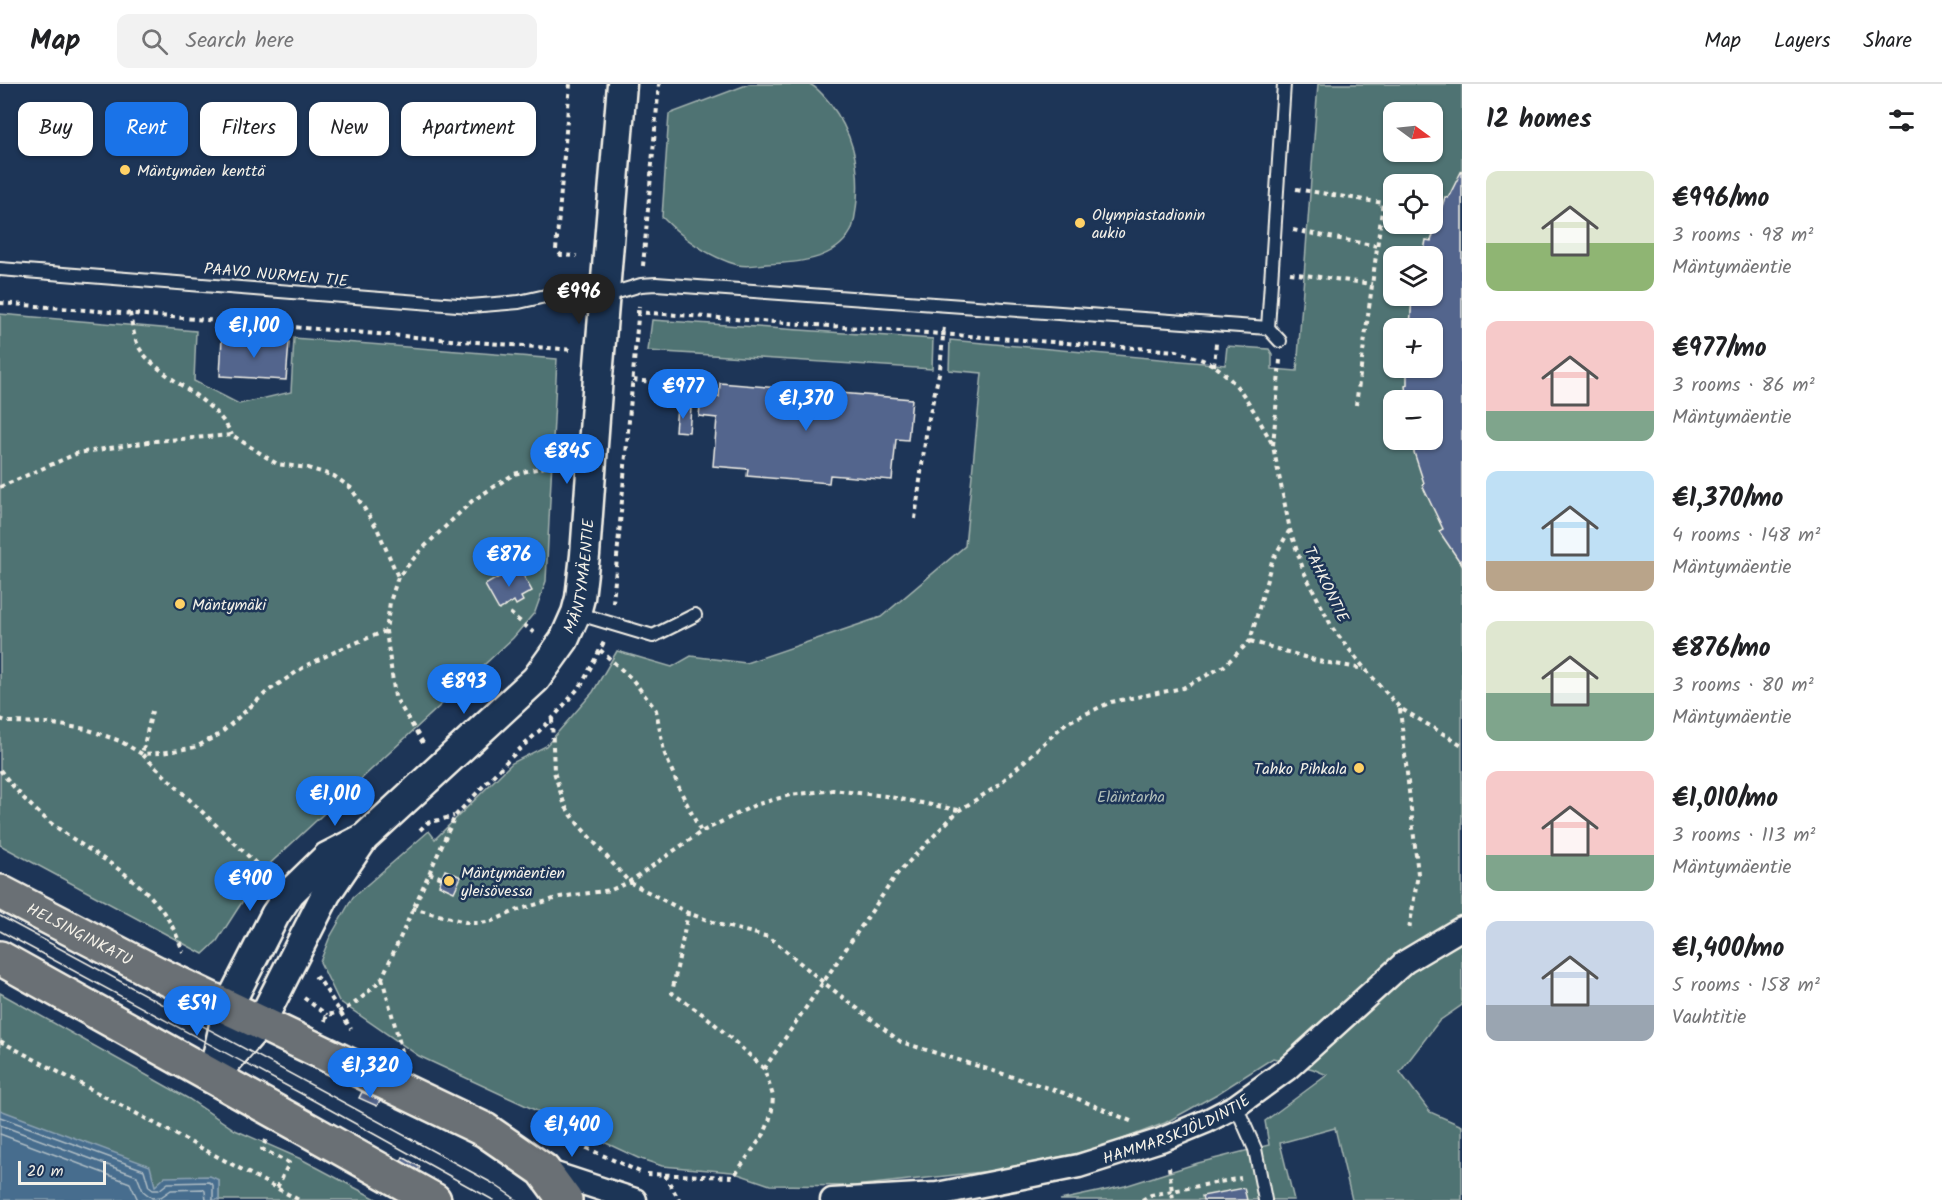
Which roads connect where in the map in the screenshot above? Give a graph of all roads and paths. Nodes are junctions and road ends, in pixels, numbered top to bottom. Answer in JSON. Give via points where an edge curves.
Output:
{"nodes":[{"id":1,"x":570,"y":84,"type":"edge"},
{"id":2,"x":622,"y":84,"type":"edge"},
{"id":3,"x":659,"y":84,"type":"edge"},
{"id":4,"x":1284,"y":84,"type":"edge"},
{"id":5,"x":1277,"y":186,"type":"junction"},
{"id":6,"x":1275,"y":227,"type":"junction"},
{"id":7,"x":1377,"y":246,"type":"junction"},
{"id":8,"x":577,"y":256,"type":"dead end"},
{"id":9,"x":0,"y":269,"type":"edge"},
{"id":10,"x":1272,"y":270,"type":"junction"},
{"id":11,"x":1372,"y":284,"type":"junction"},
{"id":12,"x":641,"y":285,"type":"junction"},
{"id":13,"x":604,"y":296,"type":"junction"},
{"id":14,"x":0,"y":303,"type":"edge"},
{"id":15,"x":130,"y":313,"type":"junction"},
{"id":16,"x":638,"y":313,"type":"junction"},
{"id":17,"x":945,"y":319,"type":"dead end"},
{"id":18,"x":1268,"y":328,"type":"junction"},
{"id":19,"x":943,"y":334,"type":"junction"},
{"id":20,"x":1280,"y":341,"type":"joint"},
{"id":21,"x":571,"y":350,"type":"junction"},
{"id":22,"x":600,"y":350,"type":"junction"},
{"id":23,"x":636,"y":353,"type":"junction"},
{"id":24,"x":570,"y":361,"type":"dead end"},
{"id":25,"x":633,"y":380,"type":"junction"},
{"id":26,"x":702,"y":387,"type":"dead end"},
{"id":27,"x":1356,"y":405,"type":"dead end"},
{"id":28,"x":232,"y":435,"type":"junction"},
{"id":29,"x":1274,"y":446,"type":"junction"},
{"id":30,"x":565,"y":452,"type":"dead end"},
{"id":31,"x":0,"y":487,"type":"edge"},
{"id":32,"x":915,"y":519,"type":"dead end"},
{"id":33,"x":1290,"y":530,"type":"junction"},
{"id":34,"x":398,"y":577,"type":"junction"},
{"id":35,"x":510,"y":613,"type":"dead end"},
{"id":36,"x":576,"y":613,"type":"junction"},
{"id":37,"x":695,"y":615,"type":"dead end"},
{"id":38,"x":611,"y":624,"type":"junction"},
{"id":39,"x":386,"y":632,"type":"junction"},
{"id":40,"x":537,"y":635,"type":"dead end"},
{"id":41,"x":1250,"y":641,"type":"junction"},
{"id":42,"x":600,"y":650,"type":"junction"},
{"id":43,"x":1365,"y":669,"type":"junction"},
{"id":44,"x":1400,"y":708,"type":"junction"},
{"id":45,"x":152,"y":711,"type":"dead end"},
{"id":46,"x":552,"y":718,"type":"junction"},
{"id":47,"x":0,"y":719,"type":"edge"},
{"id":48,"x":425,"y":745,"type":"dead end"},
{"id":49,"x":1462,"y":745,"type":"edge"},
{"id":50,"x":142,"y":754,"type":"junction"},
{"id":51,"x":0,"y":770,"type":"edge"},
{"id":52,"x":958,"y":811,"type":"junction"},
{"id":53,"x":701,"y":832,"type":"junction"},
{"id":54,"x":364,"y":838,"type":"junction"},
{"id":55,"x":429,"y":873,"type":"junction"},
{"id":56,"x":271,"y":878,"type":"dead end"},
{"id":57,"x":442,"y":878,"type":"dead end"},
{"id":58,"x":629,"y":882,"type":"junction"},
{"id":59,"x":0,"y":892,"type":"edge"},
{"id":60,"x":412,"y":908,"type":"junction"},
{"id":61,"x":688,"y":913,"type":"junction"},
{"id":62,"x":1462,"y":928,"type":"edge"},
{"id":63,"x":0,"y":958,"type":"edge"},
{"id":64,"x":186,"y":958,"type":"dead end"},
{"id":65,"x":1405,"y":962,"type":"junction"},
{"id":66,"x":312,"y":974,"type":"dead end"},
{"id":67,"x":382,"y":978,"type":"junction"},
{"id":68,"x":823,"y":982,"type":"junction"},
{"id":69,"x":228,"y":1007,"type":"junction"},
{"id":70,"x":339,"y":1013,"type":"junction"},
{"id":71,"x":261,"y":1022,"type":"junction"},
{"id":72,"x":322,"y":1027,"type":"dead end"},
{"id":73,"x":351,"y":1030,"type":"dead end"},
{"id":74,"x":0,"y":1041,"type":"edge"},
{"id":75,"x":405,"y":1062,"type":"dead end"},
{"id":76,"x":764,"y":1069,"type":"junction"},
{"id":77,"x":213,"y":1077,"type":"junction"},
{"id":78,"x":1236,"y":1106,"type":"junction"},
{"id":79,"x":267,"y":1139,"type":"dead end"},
{"id":80,"x":1161,"y":1140,"type":"junction"},
{"id":81,"x":1169,"y":1167,"type":"dead end"},
{"id":82,"x":543,"y":1170,"type":"junction"},
{"id":83,"x":647,"y":1174,"type":"dead end"},
{"id":84,"x":665,"y":1175,"type":"junction"},
{"id":85,"x":1260,"y":1175,"type":"junction"},
{"id":86,"x":277,"y":1188,"type":"junction"},
{"id":87,"x":1172,"y":1191,"type":"junction"},
{"id":88,"x":299,"y":1200,"type":"edge"},
{"id":89,"x":434,"y":1200,"type":"edge"},
{"id":90,"x":565,"y":1200,"type":"edge"},
{"id":91,"x":635,"y":1200,"type":"edge"},
{"id":92,"x":679,"y":1200,"type":"edge"},
{"id":93,"x":832,"y":1200,"type":"edge"},
{"id":94,"x":1142,"y":1200,"type":"edge"},
{"id":95,"x":1173,"y":1200,"type":"edge"},
{"id":96,"x":1265,"y":1200,"type":"edge"}],
"edges":[{"from":1,"to":8,"type":"path","via":[[556,250],[561,255]]},
{"from":2,"to":13,"type":"street","name":"MÄNTYMÄENTIE"},
{"from":3,"to":12,"type":"path"},
{"from":4,"to":5,"type":"lane"},
{"from":5,"to":6,"type":"lane"},
{"from":5,"to":7,"type":"path","via":[[1383,203]]},
{"from":6,"to":7,"type":"path"},
{"from":6,"to":10,"type":"lane"},
{"from":7,"to":11,"type":"path"},
{"from":9,"to":13,"type":"lane","name":"PAAVO NURMEN TIE","via":[[470,306],[550,295]]},
{"from":10,"to":11,"type":"path"},
{"from":10,"to":18,"type":"lane"},
{"from":11,"to":27,"type":"path"},
{"from":12,"to":13,"type":"lane","name":"PAAVO NURMEN TIE"},
{"from":12,"to":16,"type":"path"},
{"from":12,"to":18,"type":"lane","name":"PAAVO NURMEN TIE"},
{"from":13,"to":22,"type":"street","name":"MÄNTYMÄENTIE"},
{"from":14,"to":15,"type":"path"},
{"from":15,"to":21,"type":"path"},
{"from":15,"to":28,"type":"path","via":[[140,349],[150,361],[211,408]]},
{"from":16,"to":19,"type":"path"},
{"from":16,"to":23,"type":"path"},
{"from":17,"to":19,"type":"path"},
{"from":18,"to":20,"type":"lane"},
{"from":19,"to":29,"type":"path","via":[[1177,351],[1214,366],[1227,377],[1243,394]]},
{"from":19,"to":32,"type":"path"},
{"from":20,"to":29,"type":"path","name":"TAHKONTIE"},
{"from":21,"to":22,"type":"path"},
{"from":21,"to":24,"type":"path"},
{"from":22,"to":23,"type":"path"},
{"from":22,"to":36,"type":"street","name":"MÄNTYMÄENTIE","via":[[585,555]]},
{"from":23,"to":25,"type":"path"},
{"from":25,"to":26,"type":"path"},
{"from":25,"to":38,"type":"path"},
{"from":28,"to":31,"type":"path","via":[[78,453]]},
{"from":28,"to":34,"type":"path","via":[[277,464],[334,476],[351,489],[377,528]]},
{"from":29,"to":33,"type":"path","name":"TAHKONTIE"},
{"from":30,"to":34,"type":"path","via":[[564,463],[514,474],[472,501]]},
{"from":33,"to":41,"type":"path","via":[[1272,561]]},
{"from":33,"to":43,"type":"path","name":"TAHKONTIE","via":[[1304,572],[1333,628]]},
{"from":34,"to":39,"type":"path"},
{"from":35,"to":40,"type":"path"},
{"from":36,"to":38,"type":"lane"},
{"from":36,"to":54,"type":"street","name":"MÄNTYMÄENTIE","via":[[564,640],[536,679]]},
{"from":37,"to":38,"type":"lane","via":[[653,636]]},
{"from":38,"to":42,"type":"path"},
{"from":39,"to":48,"type":"path","via":[[395,697]]},
{"from":39,"to":50,"type":"path","via":[[307,665],[268,691],[220,734],[196,747]]},
{"from":41,"to":43,"type":"path","via":[[1318,661]]},
{"from":41,"to":52,"type":"path","via":[[1224,666],[1183,688],[1110,702],[1066,723],[996,787]]},
{"from":42,"to":46,"type":"path","via":[[582,684]]},
{"from":42,"to":53,"type":"path","via":[[632,679],[656,710],[664,752]]},
{"from":43,"to":44,"type":"path","name":"TAHKONTIE"},
{"from":44,"to":49,"type":"path","name":"TAHKONTIE"},
{"from":44,"to":65,"type":"path","via":[[1418,874]]},
{"from":45,"to":50,"type":"path"},
{"from":46,"to":55,"type":"path","via":[[454,816]]},
{"from":46,"to":58,"type":"path","via":[[554,772],[565,806]]},
{"from":47,"to":50,"type":"path","via":[[86,729]]},
{"from":50,"to":56,"type":"path"},
{"from":51,"to":64,"type":"path","via":[[20,796],[58,828],[113,863],[147,892],[177,932]]},
{"from":52,"to":53,"type":"path","via":[[833,790],[790,795],[755,805]]},
{"from":52,"to":68,"type":"path","via":[[897,874]]},
{"from":53,"to":58,"type":"path"},
{"from":54,"to":69,"type":"street","name":"MÄNTYMÄENTIE","via":[[327,857],[290,894]]},
{"from":54,"to":71,"type":"street","name":"MÄNTYMÄENTIE","via":[[326,894]]},
{"from":55,"to":57,"type":"path"},
{"from":55,"to":60,"type":"path"},
{"from":58,"to":60,"type":"path","via":[[611,890],[560,897],[480,923]]},
{"from":58,"to":61,"type":"path"},
{"from":59,"to":69,"type":"main road","name":"HELSINGINKATU"},
{"from":60,"to":67,"type":"path"},
{"from":61,"to":68,"type":"path","via":[[769,937]]},
{"from":61,"to":76,"type":"path","via":[[672,993],[708,1018]]},
{"from":62,"to":65,"type":"street","name":"HAMMARSKJÖLDINTIE"},
{"from":63,"to":77,"type":"main road"},
{"from":65,"to":78,"type":"street","name":"HAMMARSKJÖLDINTIE","via":[[1287,1069]]},
{"from":66,"to":70,"type":"path"},
{"from":67,"to":70,"type":"path","via":[[365,996]]},
{"from":67,"to":75,"type":"path"},
{"from":68,"to":76,"type":"path"},
{"from":68,"to":80,"type":"path","via":[[901,1042],[1064,1093],[1145,1126]]},
{"from":69,"to":71,"type":"main road","name":"HELSINGINKATU"},
{"from":69,"to":77,"type":"street","name":"MÄNTYMÄENTIE"},
{"from":70,"to":72,"type":"path","via":[[327,1016]]},
{"from":70,"to":73,"type":"path"},
{"from":71,"to":77,"type":"street","name":"MÄNTYMÄENTIE"},
{"from":71,"to":82,"type":"main road","name":"HELSINGINKATU","via":[[485,1130]]},
{"from":74,"to":86,"type":"path"},
{"from":76,"to":84,"type":"path","via":[[772,1096],[769,1122],[733,1177]]},
{"from":77,"to":89,"type":"main road"},
{"from":78,"to":80,"type":"street","name":"HAMMARSKJÖLDINTIE"},
{"from":78,"to":85,"type":"lane","via":[[1255,1149]]},
{"from":79,"to":86,"type":"path","via":[[262,1149],[289,1163]]},
{"from":80,"to":93,"type":"street","name":"HAMMARSKJÖLDINTIE","via":[[1079,1166],[937,1194]]},
{"from":81,"to":87,"type":"path"},
{"from":82,"to":90,"type":"main road","name":"HELSINGINKATU"},
{"from":82,"to":91,"type":"street"},
{"from":83,"to":84,"type":"path"},
{"from":84,"to":92,"type":"path"},
{"from":85,"to":87,"type":"path"},
{"from":85,"to":96,"type":"lane"},
{"from":86,"to":88,"type":"path"},
{"from":87,"to":94,"type":"path"},
{"from":87,"to":95,"type":"path"}]}
